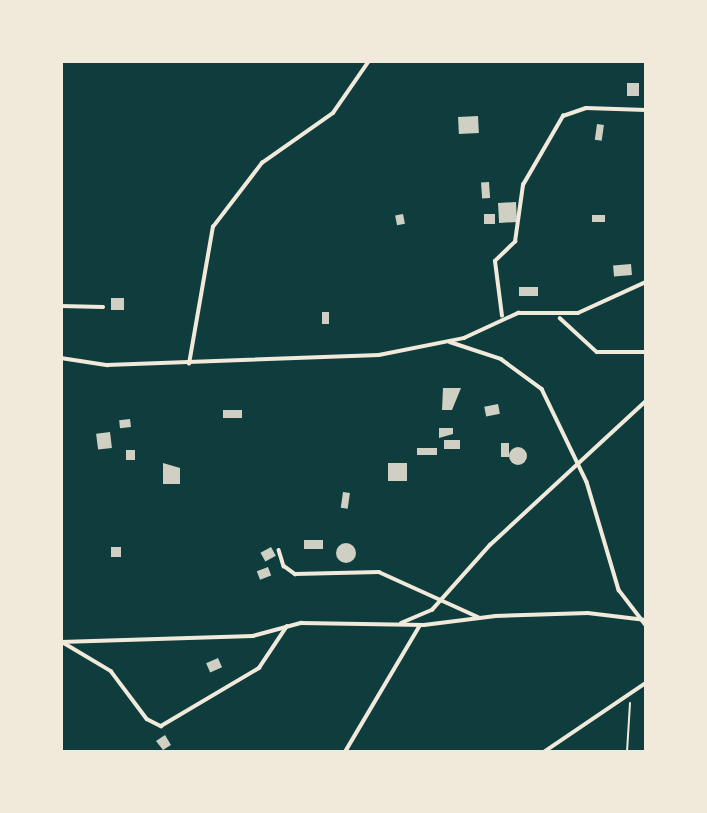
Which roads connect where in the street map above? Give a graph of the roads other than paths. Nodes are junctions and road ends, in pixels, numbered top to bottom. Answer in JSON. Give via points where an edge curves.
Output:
{"nodes":[{"id":1,"x":369,"y":61,"type":"edge"},
{"id":2,"x":646,"y":110,"type":"edge"},
{"id":3,"x":646,"y":282,"type":"edge"},
{"id":4,"x":61,"y":306,"type":"edge"},
{"id":5,"x":103,"y":307,"type":"dead end"},
{"id":6,"x":503,"y":317,"type":"junction"},
{"id":7,"x":560,"y":318,"type":"junction"},
{"id":8,"x":448,"y":342,"type":"junction"},
{"id":9,"x":646,"y":352,"type":"edge"},
{"id":10,"x":61,"y":358,"type":"edge"},
{"id":11,"x":189,"y":364,"type":"junction"},
{"id":12,"x":646,"y":401,"type":"edge"},
{"id":13,"x":576,"y":465,"type":"junction"},
{"id":14,"x":279,"y":550,"type":"dead end"},
{"id":15,"x":439,"y":602,"type":"junction"},
{"id":16,"x":480,"y":618,"type":"junction"},
{"id":17,"x":645,"y":622,"type":"edge"},
{"id":18,"x":397,"y":624,"type":"junction"},
{"id":19,"x":420,"y":625,"type":"junction"},
{"id":20,"x":287,"y":626,"type":"junction"},
{"id":21,"x":62,"y":642,"type":"edge"},
{"id":22,"x":646,"y":683,"type":"edge"},
{"id":23,"x":345,"y":752,"type":"edge"},
{"id":24,"x":544,"y":752,"type":"edge"}],
"edges":[{"from":1,"to":11,"type":"street","via":[[333,113],[262,163],[213,227]]},
{"from":2,"to":6,"type":"street","via":[[586,108],[563,116],[523,185],[515,242],[495,261]]},
{"from":3,"to":7,"type":"street"},
{"from":4,"to":5,"type":"street"},
{"from":6,"to":7,"type":"street"},
{"from":6,"to":8,"type":"street"},
{"from":7,"to":9,"type":"street","via":[[597,352]]},
{"from":8,"to":11,"type":"street","via":[[379,355]]},
{"from":8,"to":13,"type":"street","via":[[501,359],[542,389]]},
{"from":10,"to":11,"type":"street"},
{"from":12,"to":13,"type":"street"},
{"from":13,"to":15,"type":"street","via":[[490,545]]},
{"from":13,"to":17,"type":"street","via":[[619,590]]},
{"from":14,"to":15,"type":"street","via":[[284,566],[295,574],[379,572]]},
{"from":15,"to":16,"type":"street"},
{"from":15,"to":18,"type":"street"},
{"from":16,"to":17,"type":"street","via":[[588,613]]},
{"from":16,"to":19,"type":"street"},
{"from":18,"to":19,"type":"street"},
{"from":18,"to":20,"type":"street"},
{"from":19,"to":23,"type":"street"},
{"from":20,"to":21,"type":"street","via":[[253,636]]},
{"from":20,"to":21,"type":"street","via":[[259,668],[160,726],[147,719],[111,671]]},
{"from":22,"to":24,"type":"street"}]}
